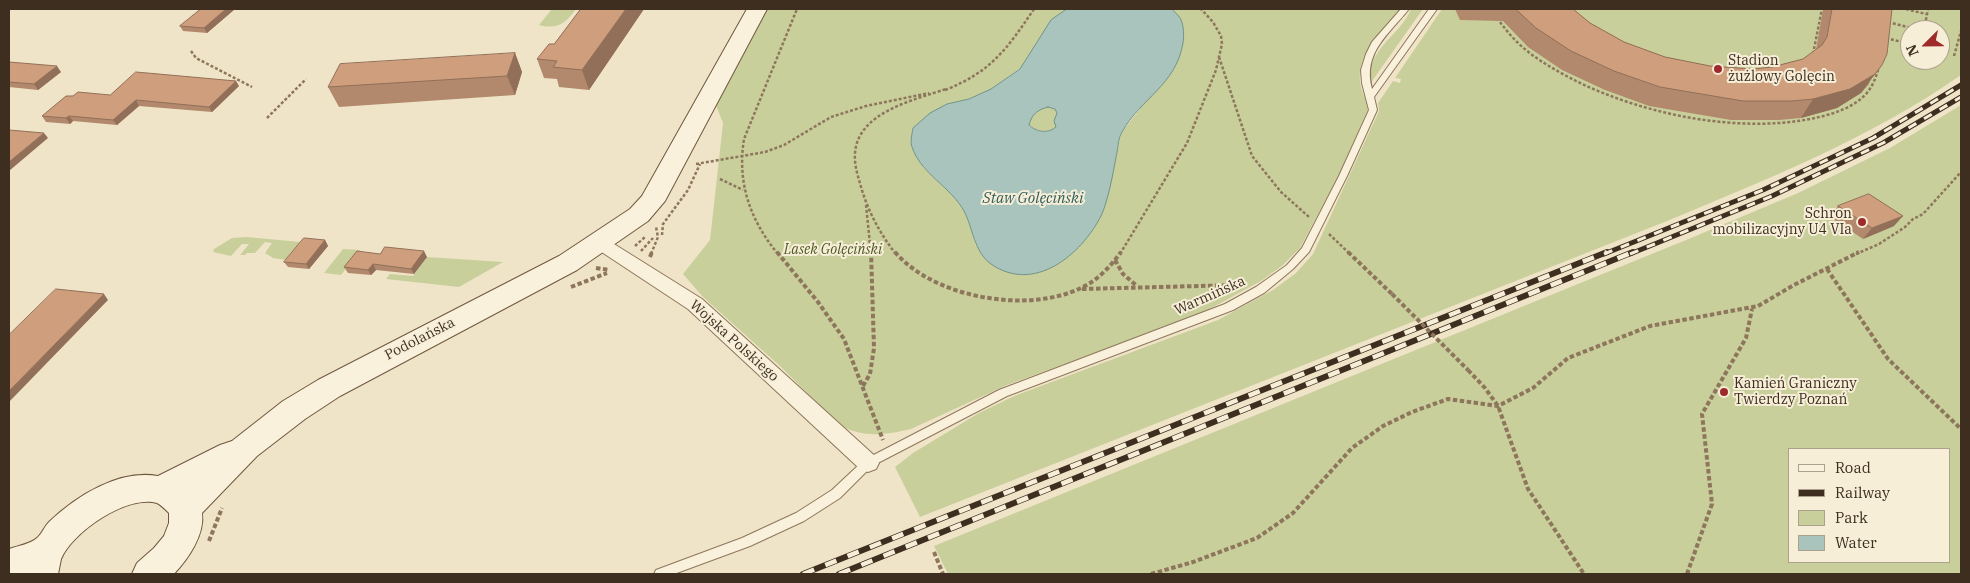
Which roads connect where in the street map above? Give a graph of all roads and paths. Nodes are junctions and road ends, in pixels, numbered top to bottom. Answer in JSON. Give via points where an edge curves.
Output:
{"nodes":[{"id":1,"x":757,"y":9,"type":"edge"},
{"id":2,"x":797,"y":9,"type":"edge"},
{"id":3,"x":1034,"y":9,"type":"edge"},
{"id":4,"x":1201,"y":9,"type":"edge"},
{"id":5,"x":1405,"y":9,"type":"edge"},
{"id":6,"x":1433,"y":9,"type":"edge"},
{"id":7,"x":1822,"y":9,"type":"edge"},
{"id":8,"x":1906,"y":9,"type":"edge"},
{"id":9,"x":1928,"y":9,"type":"edge"},
{"id":10,"x":1926,"y":14,"type":"junction"},
{"id":11,"x":1886,"y":15,"type":"edge"},
{"id":12,"x":1495,"y":16,"type":"dead end"},
{"id":13,"x":1925,"y":20,"type":"edge"},
{"id":14,"x":1886,"y":21,"type":"junction"},
{"id":15,"x":1900,"y":25,"type":"edge"},
{"id":16,"x":1885,"y":28,"type":"edge"},
{"id":17,"x":1961,"y":31,"type":"edge"},
{"id":18,"x":1900,"y":41,"type":"edge"},
{"id":19,"x":1882,"y":45,"type":"edge"},
{"id":20,"x":1534,"y":47,"type":"dead end"},
{"id":21,"x":1526,"y":49,"type":"junction"},
{"id":22,"x":191,"y":51,"type":"dead end"},
{"id":23,"x":1220,"y":56,"type":"junction"},
{"id":24,"x":1954,"y":56,"type":"dead end"},
{"id":25,"x":1811,"y":59,"type":"edge"},
{"id":26,"x":1880,"y":61,"type":"edge"},
{"id":27,"x":1869,"y":70,"type":"edge"},
{"id":28,"x":1878,"y":72,"type":"junction"},
{"id":29,"x":1584,"y":76,"type":"edge"},
{"id":30,"x":306,"y":79,"type":"dead end"},
{"id":31,"x":1577,"y":80,"type":"junction"},
{"id":32,"x":252,"y":87,"type":"dead end"},
{"id":33,"x":946,"y":89,"type":"junction"},
{"id":34,"x":1854,"y":95,"type":"edge"},
{"id":35,"x":1370,"y":97,"type":"junction"},
{"id":36,"x":1862,"y":99,"type":"junction"},
{"id":37,"x":1777,"y":116,"type":"edge"},
{"id":38,"x":267,"y":118,"type":"dead end"},
{"id":39,"x":1783,"y":122,"type":"junction"},
{"id":40,"x":741,"y":156,"type":"junction"},
{"id":41,"x":718,"y":161,"type":"junction"},
{"id":42,"x":693,"y":164,"type":"dead end"},
{"id":43,"x":1961,"y":172,"type":"edge"},
{"id":44,"x":720,"y":178,"type":"dead end"},
{"id":45,"x":744,"y":190,"type":"junction"},
{"id":46,"x":866,"y":206,"type":"junction"},
{"id":47,"x":655,"y":224,"type":"dead end"},
{"id":48,"x":1319,"y":226,"type":"junction"},
{"id":49,"x":662,"y":235,"type":"dead end"},
{"id":50,"x":653,"y":238,"type":"dead end"},
{"id":51,"x":600,"y":243,"type":"junction"},
{"id":52,"x":1115,"y":260,"type":"junction"},
{"id":53,"x":640,"y":264,"type":"junction"},
{"id":54,"x":1827,"y":269,"type":"junction"},
{"id":55,"x":607,"y":273,"type":"dead end"},
{"id":56,"x":1137,"y":286,"type":"junction"},
{"id":57,"x":563,"y":289,"type":"dead end"},
{"id":58,"x":1080,"y":289,"type":"junction"},
{"id":59,"x":1260,"y":290,"type":"junction"},
{"id":60,"x":1752,"y":309,"type":"junction"},
{"id":61,"x":862,"y":387,"type":"junction"},
{"id":62,"x":1498,"y":406,"type":"junction"},
{"id":63,"x":1961,"y":428,"type":"edge"},
{"id":64,"x":888,"y":453,"type":"junction"},
{"id":65,"x":868,"y":463,"type":"junction"},
{"id":66,"x":173,"y":499,"type":"junction"},
{"id":67,"x":227,"y":501,"type":"dead end"},
{"id":68,"x":206,"y":547,"type":"dead end"},
{"id":69,"x":934,"y":552,"type":"dead end"},
{"id":70,"x":44,"y":562,"type":"edge"},
{"id":71,"x":9,"y":564,"type":"edge"},
{"id":72,"x":149,"y":574,"type":"edge"},
{"id":73,"x":660,"y":574,"type":"edge"},
{"id":74,"x":943,"y":574,"type":"edge"},
{"id":75,"x":1151,"y":574,"type":"edge"},
{"id":76,"x":1584,"y":574,"type":"edge"},
{"id":77,"x":1687,"y":574,"type":"edge"}],
"edges":[{"from":1,"to":51,"type":"street","via":[[652,201],[639,215]]},
{"from":2,"to":40,"type":"path","via":[[744,139]]},
{"from":3,"to":33,"type":"path","via":[[998,61],[976,76]]},
{"from":4,"to":23,"type":"path","via":[[1222,38]]},
{"from":5,"to":35,"type":"lane","name":"Warmińska","via":[[1370,54],[1364,70]]},
{"from":6,"to":35,"type":"lane"},
{"from":7,"to":25,"type":"path"},
{"from":8,"to":10,"type":"path"},
{"from":9,"to":10,"type":"path"},
{"from":10,"to":13,"type":"path"},
{"from":11,"to":14,"type":"path"},
{"from":12,"to":21,"type":"path","via":[[1503,29]]},
{"from":14,"to":15,"type":"path"},
{"from":14,"to":16,"type":"path"},
{"from":17,"to":24,"type":"path"},
{"from":18,"to":19,"type":"path","via":[[1884,36]]},
{"from":20,"to":21,"type":"path"},
{"from":21,"to":31,"type":"path"},
{"from":22,"to":32,"type":"path","via":[[196,58]]},
{"from":23,"to":48,"type":"path","via":[[1252,156],[1281,192]]},
{"from":23,"to":52,"type":"path","via":[[1182,155]]},
{"from":26,"to":28,"type":"path"},
{"from":27,"to":28,"type":"path"},
{"from":28,"to":36,"type":"path","via":[[1877,79]]},
{"from":29,"to":31,"type":"path"},
{"from":30,"to":38,"type":"path"},
{"from":31,"to":39,"type":"path","via":[[1607,94],[1658,110],[1704,119],[1758,124]]},
{"from":33,"to":40,"type":"path","via":[[831,117],[784,145]]},
{"from":33,"to":46,"type":"path","via":[[882,115],[860,137],[854,149],[854,159]]},
{"from":34,"to":36,"type":"path"},
{"from":35,"to":48,"type":"lane","name":"Warmińska","via":[[1373,110]]},
{"from":36,"to":39,"type":"path","via":[[1835,112],[1803,121]]},
{"from":37,"to":39,"type":"path"},
{"from":40,"to":41,"type":"path"},
{"from":40,"to":45,"type":"path"},
{"from":41,"to":42,"type":"path","via":[[713,159]]},
{"from":41,"to":49,"type":"path","via":[[702,164],[663,224]]},
{"from":43,"to":54,"type":"path","via":[[1922,214],[1905,227],[1879,244]]},
{"from":44,"to":45,"type":"path"},
{"from":45,"to":61,"type":"path","via":[[756,222],[770,244],[838,328]]},
{"from":46,"to":58,"type":"path","via":[[901,258],[922,276],[939,284],[966,293],[1014,300],[1041,299]]},
{"from":46,"to":61,"type":"path","via":[[872,262],[874,348],[870,374]]},
{"from":47,"to":53,"type":"path","via":[[658,236]]},
{"from":48,"to":59,"type":"lane","name":"Warmińska","via":[[1306,250]]},
{"from":48,"to":62,"type":"path","bridge":true,"via":[[1468,370]]},
{"from":50,"to":53,"type":"path"},
{"from":51,"to":53,"type":"street","name":"Wojska Polskiego"},
{"from":51,"to":66,"type":"street","name":"Podolańska","via":[[568,263],[329,388]]},
{"from":52,"to":56,"type":"path","via":[[1123,274]]},
{"from":52,"to":58,"type":"path","via":[[1101,275]]},
{"from":53,"to":65,"type":"street","name":"Wojska Polskiego","via":[[695,304]]},
{"from":54,"to":60,"type":"path"},
{"from":54,"to":63,"type":"path","via":[[1888,359]]},
{"from":55,"to":57,"type":"path"},
{"from":56,"to":58,"type":"path"},
{"from":56,"to":59,"type":"path","via":[[1219,284]]},
{"from":59,"to":64,"type":"lane","name":"Warmińska","via":[[1214,313],[1003,393]]},
{"from":60,"to":62,"type":"path","via":[[1650,326],[1568,358],[1533,388]]},
{"from":60,"to":77,"type":"path","via":[[1746,338],[1702,414],[1712,504]]},
{"from":61,"to":64,"type":"path"},
{"from":62,"to":75,"type":"path","via":[[1448,399],[1383,426],[1352,448],[1294,513],[1257,538]]},
{"from":62,"to":76,"type":"path","via":[[1528,489]]},
{"from":64,"to":65,"type":"lane","name":"Warmińska"},
{"from":65,"to":73,"type":"lane","name":"Warmińska","via":[[836,494],[800,517],[746,542]]},
{"from":66,"to":70,"type":"street","via":[[145,489],[108,498],[89,508],[57,534]]},
{"from":66,"to":72,"type":"street","via":[[186,522],[181,538],[171,554]]},
{"from":67,"to":68,"type":"path"},
{"from":69,"to":74,"type":"path"},
{"from":70,"to":71,"type":"street"}]}
